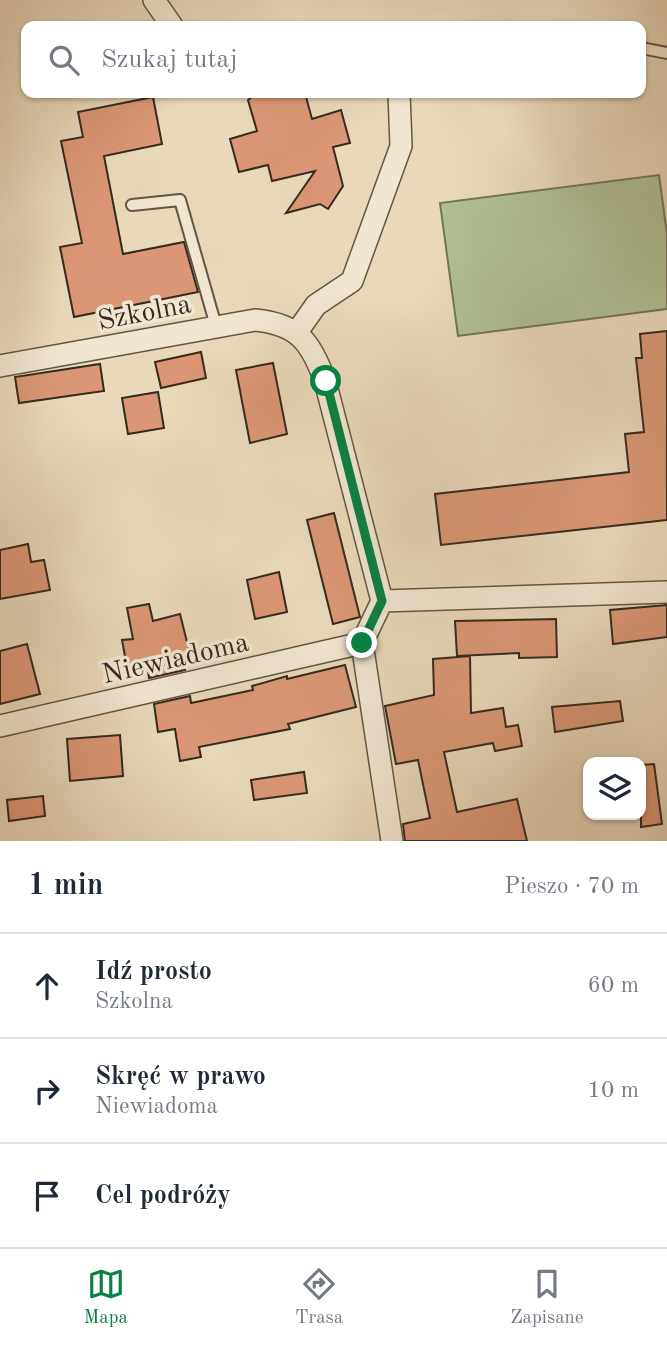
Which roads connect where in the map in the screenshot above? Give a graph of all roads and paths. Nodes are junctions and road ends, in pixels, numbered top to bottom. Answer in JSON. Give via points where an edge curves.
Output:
{"nodes":[{"id":1,"x":154,"y":0,"type":"edge"},
{"id":2,"x":169,"y":21,"type":"edge"},
{"id":3,"x":646,"y":49,"type":"edge"},
{"id":4,"x":667,"y":53,"type":"edge"},
{"id":5,"x":399,"y":98,"type":"edge"},
{"id":6,"x":132,"y":205,"type":"dead end"},
{"id":7,"x":216,"y":326,"type":"junction"},
{"id":8,"x":297,"y":332,"type":"junction"},
{"id":9,"x":0,"y":366,"type":"edge"},
{"id":10,"x":667,"y":592,"type":"edge"},
{"id":11,"x":382,"y":601,"type":"junction"},
{"id":12,"x":362,"y":643,"type":"junction"},
{"id":13,"x":0,"y":726,"type":"edge"},
{"id":14,"x":392,"y":841,"type":"edge"}],
"edges":[{"from":1,"to":2,"type":"street"},
{"from":3,"to":4,"type":"lane"},
{"from":5,"to":8,"type":"street","via":[[401,146],[352,281],[316,305]]},
{"from":6,"to":7,"type":"lane","via":[[180,200]]},
{"from":7,"to":8,"type":"street","name":"Szkolna","via":[[256,320],[281,323]]},
{"from":7,"to":9,"type":"street","name":"Szkolna"},
{"from":8,"to":11,"type":"street","via":[[317,357],[326,381]]},
{"from":10,"to":11,"type":"street"},
{"from":11,"to":12,"type":"street"},
{"from":12,"to":13,"type":"street","name":"Niewiadoma"},
{"from":12,"to":14,"type":"street"}]}
